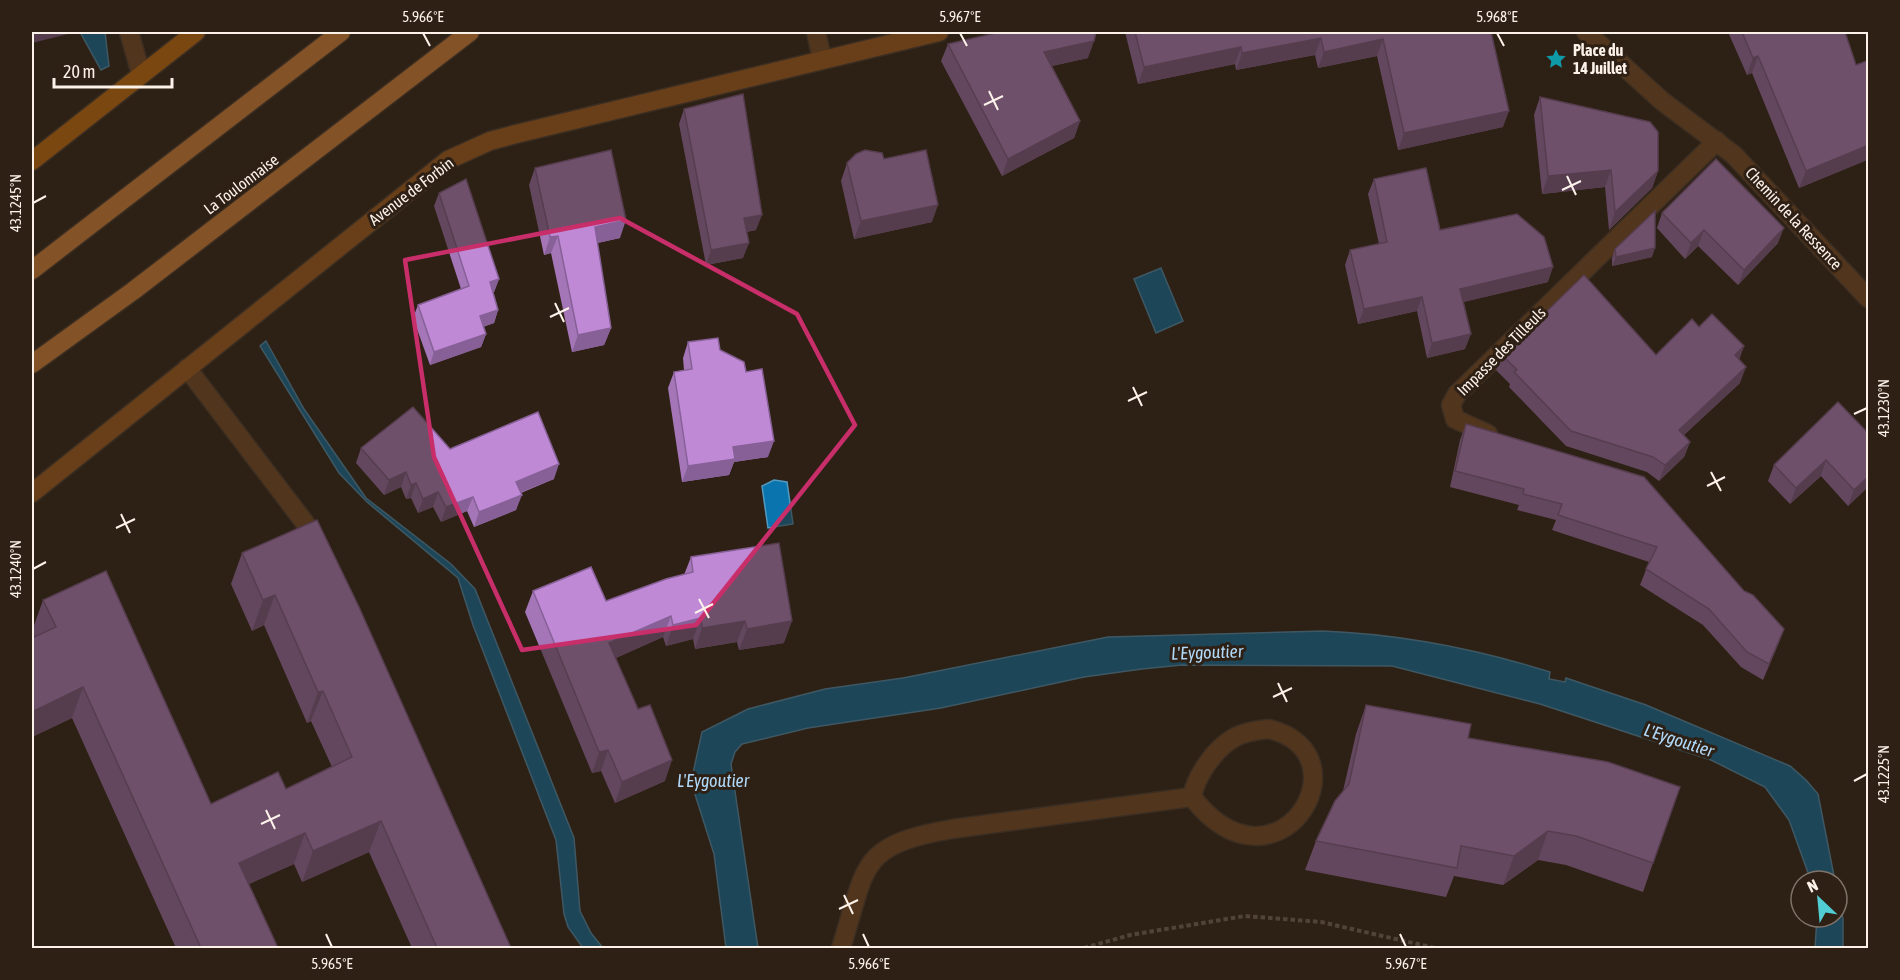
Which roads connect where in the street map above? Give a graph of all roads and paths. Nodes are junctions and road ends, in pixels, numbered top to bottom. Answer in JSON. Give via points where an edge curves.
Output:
{"nodes":[{"id":1,"x":129,"y":32,"type":"edge"},
{"id":2,"x":196,"y":32,"type":"edge"},
{"id":3,"x":341,"y":32,"type":"edge"},
{"id":4,"x":470,"y":32,"type":"edge"},
{"id":5,"x":816,"y":32,"type":"edge"},
{"id":6,"x":939,"y":32,"type":"edge"},
{"id":7,"x":1586,"y":32,"type":"edge"},
{"id":8,"x":822,"y":59,"type":"junction"},
{"id":9,"x":141,"y":74,"type":"junction"},
{"id":10,"x":1717,"y":141,"type":"junction"},
{"id":11,"x":32,"y":161,"type":"edge"},
{"id":12,"x":32,"y":270,"type":"edge"},
{"id":13,"x":1869,"y":298,"type":"edge"},
{"id":14,"x":32,"y":364,"type":"edge"},
{"id":15,"x":188,"y":368,"type":"junction"},
{"id":16,"x":1505,"y":439,"type":"edge"},
{"id":17,"x":32,"y":492,"type":"edge"},
{"id":18,"x":325,"y":563,"type":"edge"},
{"id":19,"x":1192,"y":797,"type":"junction"},
{"id":20,"x":842,"y":948,"type":"edge"},
{"id":21,"x":1084,"y":948,"type":"edge"},
{"id":22,"x":1435,"y":948,"type":"edge"}],
"edges":[{"from":1,"to":9,"type":"street"},
{"from":2,"to":9,"type":"main road"},
{"from":3,"to":12,"type":"highway"},
{"from":4,"to":14,"type":"highway","name":"La Toulonnaise","via":[[134,291]]},
{"from":5,"to":8,"type":"street"},
{"from":6,"to":8,"type":"street","name":"Avenue de Forbin"},
{"from":7,"to":10,"type":"street","via":[[1662,101]]},
{"from":8,"to":15,"type":"street","name":"Avenue de Forbin","via":[[516,134],[468,150],[431,171]]},
{"from":9,"to":11,"type":"main road"},
{"from":10,"to":13,"type":"street","name":"Chemin de la Ressence"},
{"from":10,"to":16,"type":"street","name":"Impasse des Tilleuls","via":[[1453,400],[1451,411],[1455,419]]},
{"from":15,"to":17,"type":"street","name":"Avenue de Forbin"},
{"from":15,"to":18,"type":"street","via":[[305,523]]},
{"from":19,"to":19,"type":"street","via":[[1216,824],[1235,832],[1258,836],[1279,832],[1294,823],[1311,793],[1308,758],[1300,743],[1287,733],[1252,731],[1233,738],[1220,750],[1200,775]]},
{"from":19,"to":20,"type":"street","via":[[952,829],[895,843],[865,870]]},
{"from":21,"to":22,"type":"path","via":[[1131,935],[1245,916],[1321,922]]}]}
